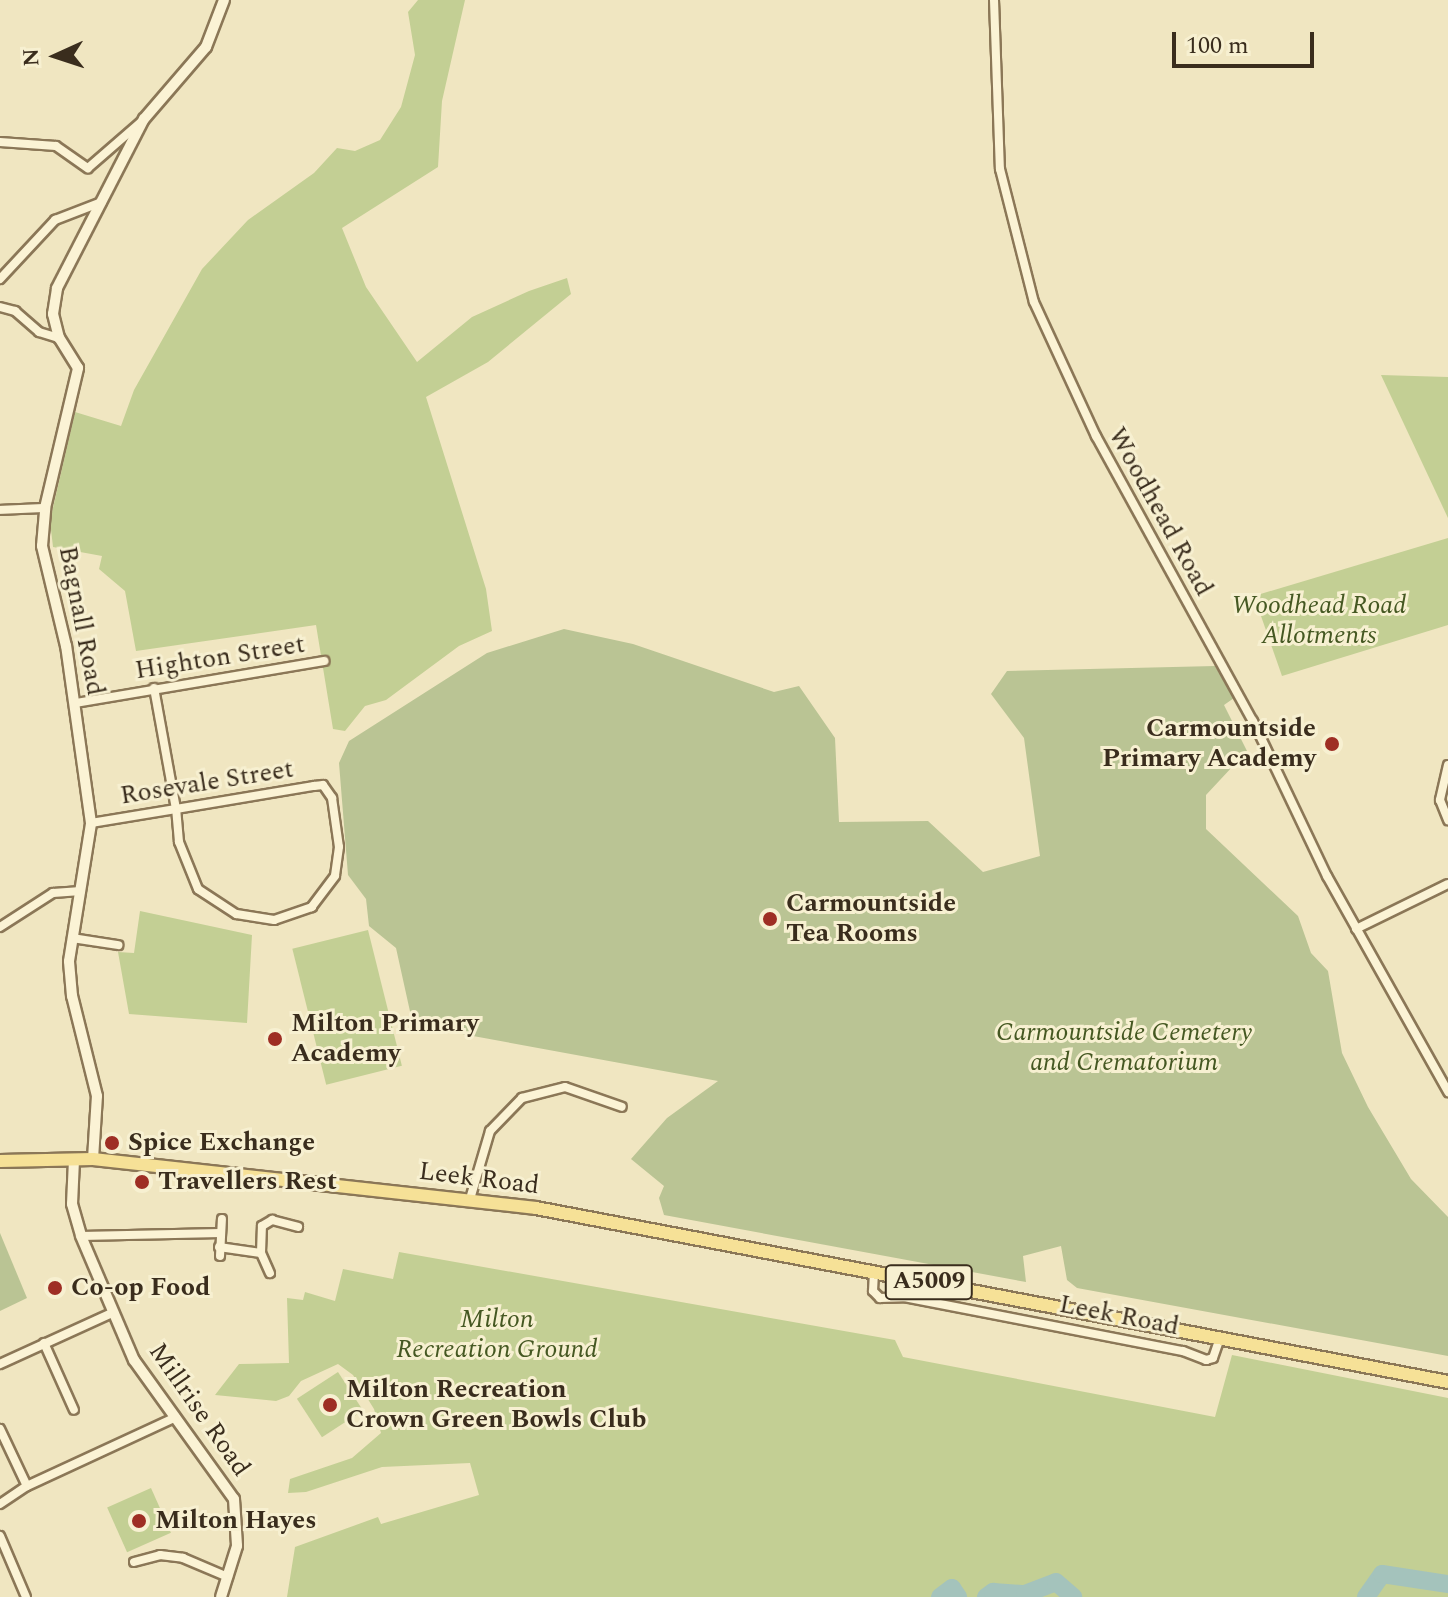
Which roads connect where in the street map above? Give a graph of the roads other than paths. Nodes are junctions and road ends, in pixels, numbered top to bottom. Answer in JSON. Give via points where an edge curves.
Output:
{"nodes":[{"id":1,"x":224,"y":0,"type":"edge"},
{"id":2,"x":994,"y":0,"type":"edge"},
{"id":3,"x":144,"y":119,"type":"junction"},
{"id":4,"x":0,"y":142,"type":"edge"},
{"id":5,"x":107,"y":200,"type":"junction"},
{"id":6,"x":0,"y":279,"type":"edge"},
{"id":7,"x":0,"y":307,"type":"edge"},
{"id":8,"x":59,"y":338,"type":"junction"},
{"id":9,"x":45,"y":508,"type":"junction"},
{"id":10,"x":0,"y":510,"type":"edge"},
{"id":11,"x":324,"y":661,"type":"dead end"},
{"id":12,"x":154,"y":688,"type":"junction"},
{"id":13,"x":76,"y":703,"type":"junction"},
{"id":14,"x":1448,"y":765,"type":"edge"},
{"id":15,"x":176,"y":809,"type":"junction"},
{"id":16,"x":1448,"y":820,"type":"edge"},
{"id":17,"x":91,"y":823,"type":"junction"},
{"id":18,"x":1448,"y":884,"type":"edge"},
{"id":19,"x":81,"y":891,"type":"junction"},
{"id":20,"x":0,"y":927,"type":"edge"},
{"id":21,"x":1356,"y":929,"type":"junction"},
{"id":22,"x":72,"y":938,"type":"junction"},
{"id":23,"x":118,"y":945,"type":"dead end"},
{"id":24,"x":1448,"y":1092,"type":"edge"},
{"id":25,"x":622,"y":1107,"type":"dead end"},
{"id":26,"x":93,"y":1159,"type":"junction"},
{"id":27,"x":74,"y":1160,"type":"junction"},
{"id":28,"x":0,"y":1161,"type":"edge"},
{"id":29,"x":470,"y":1199,"type":"junction"},
{"id":30,"x":222,"y":1219,"type":"dead end"},
{"id":31,"x":298,"y":1227,"type":"dead end"},
{"id":32,"x":221,"y":1233,"type":"junction"},
{"id":33,"x":81,"y":1236,"type":"junction"},
{"id":34,"x":261,"y":1253,"type":"junction"},
{"id":35,"x":874,"y":1272,"type":"junction"},
{"id":36,"x":270,"y":1273,"type":"dead end"},
{"id":37,"x":112,"y":1313,"type":"junction"},
{"id":38,"x":1220,"y":1338,"type":"junction"},
{"id":39,"x":44,"y":1343,"type":"junction"},
{"id":40,"x":0,"y":1364,"type":"edge"},
{"id":41,"x":1448,"y":1382,"type":"edge"},
{"id":42,"x":74,"y":1410,"type":"dead end"},
{"id":43,"x":176,"y":1417,"type":"junction"},
{"id":44,"x":0,"y":1429,"type":"edge"},
{"id":45,"x":27,"y":1486,"type":"junction"},
{"id":46,"x":0,"y":1504,"type":"edge"},
{"id":47,"x":0,"y":1536,"type":"edge"},
{"id":48,"x":134,"y":1562,"type":"dead end"},
{"id":49,"x":228,"y":1577,"type":"junction"},
{"id":50,"x":26,"y":1597,"type":"edge"},
{"id":51,"x":221,"y":1597,"type":"edge"}],
"edges":[{"from":1,"to":3,"type":"street","name":"Bagnall Road","via":[[206,47]]},
{"from":2,"to":21,"type":"street","name":"Woodhead Road","via":[[1000,169],[1034,302],[1096,436],[1253,721]]},
{"from":3,"to":4,"type":"street","via":[[88,168],[56,146]]},
{"from":3,"to":5,"type":"street","name":"Bagnall Road"},
{"from":5,"to":6,"type":"street","via":[[55,220]]},
{"from":5,"to":8,"type":"street","name":"Bagnall Road","via":[[57,288],[53,314]]},
{"from":7,"to":8,"type":"street"},
{"from":8,"to":9,"type":"street","name":"Bagnall Road","via":[[78,368]]},
{"from":9,"to":10,"type":"street"},
{"from":9,"to":13,"type":"street","name":"Bagnall Road","via":[[42,546]]},
{"from":11,"to":12,"type":"street","name":"Highton Street"},
{"from":12,"to":13,"type":"street","name":"Highton Street"},
{"from":12,"to":15,"type":"street"},
{"from":13,"to":17,"type":"street","name":"Bagnall Road"},
{"from":14,"to":16,"type":"street","via":[[1440,800]]},
{"from":15,"to":15,"type":"street","name":"Rosevale Street","via":[[314,786],[329,789],[339,847],[335,876],[312,907],[274,920],[236,914],[198,889],[179,842]]},
{"from":15,"to":17,"type":"street","name":"Rosevale Street"},
{"from":17,"to":19,"type":"street","name":"Bagnall Road"},
{"from":18,"to":21,"type":"street"},
{"from":19,"to":20,"type":"street","via":[[53,893]]},
{"from":19,"to":22,"type":"street","name":"Bagnall Road"},
{"from":21,"to":24,"type":"street","name":"Woodhead Road"},
{"from":22,"to":23,"type":"street"},
{"from":22,"to":26,"type":"street","name":"Bagnall Road","via":[[69,982],[97,1096]]},
{"from":25,"to":29,"type":"street","via":[[565,1087],[522,1098],[490,1131]]},
{"from":26,"to":27,"type":"main road","name":"Leek Road","number":"A5009"},
{"from":26,"to":29,"type":"main road","name":"Leek Road","number":"A5009"},
{"from":27,"to":28,"type":"main road","number":"A5009"},
{"from":27,"to":33,"type":"street","name":"Millrise Road","via":[[72,1204]]},
{"from":29,"to":35,"type":"main road","name":"Leek Road","number":"A5009"},
{"from":30,"to":32,"type":"street"},
{"from":31,"to":34,"type":"street","via":[[272,1220],[262,1226]]},
{"from":32,"to":33,"type":"street"},
{"from":32,"to":34,"type":"street","via":[[220,1251]]},
{"from":33,"to":37,"type":"street","name":"Millrise Road"},
{"from":34,"to":36,"type":"street"},
{"from":35,"to":38,"type":"main road","name":"Leek Road","number":"A5009"},
{"from":35,"to":38,"type":"street","name":"Leek Road","via":[[873,1291],[880,1298],[904,1297],[1183,1351],[1206,1360],[1213,1358]]},
{"from":37,"to":39,"type":"street"},
{"from":37,"to":43,"type":"street","name":"Millrise Road","via":[[134,1360]]},
{"from":38,"to":41,"type":"main road","name":"Leek Road","number":"A5009"},
{"from":39,"to":40,"type":"street"},
{"from":39,"to":42,"type":"street"},
{"from":43,"to":45,"type":"street"},
{"from":43,"to":49,"type":"street","name":"Millrise Road","via":[[234,1499],[238,1529]]},
{"from":44,"to":45,"type":"street"},
{"from":45,"to":46,"type":"street"},
{"from":47,"to":50,"type":"street"},
{"from":48,"to":49,"type":"street","via":[[160,1555],[183,1558]]},
{"from":49,"to":51,"type":"street","name":"Millrise Road"}]}
